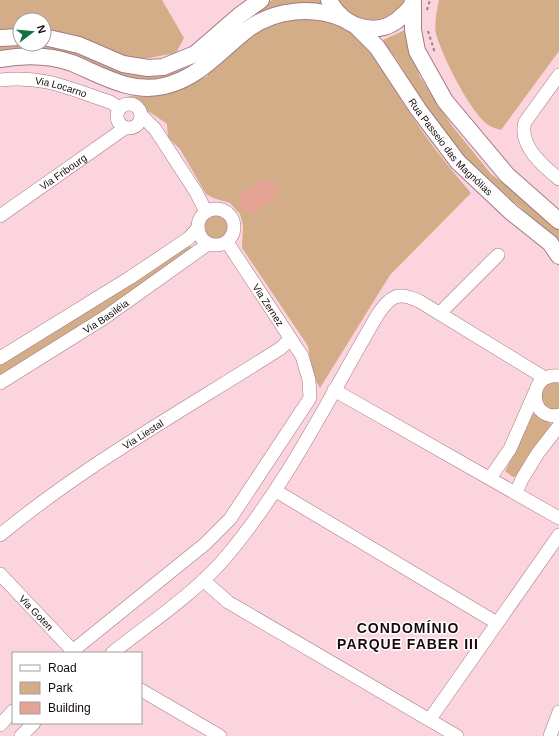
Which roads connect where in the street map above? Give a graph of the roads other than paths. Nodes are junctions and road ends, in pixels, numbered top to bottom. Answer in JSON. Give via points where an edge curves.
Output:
{"nodes":[{"id":1,"x":261,"y":0,"type":"edge"},
{"id":2,"x":329,"y":0,"type":"edge"},
{"id":3,"x":418,"y":6,"type":"edge"},
{"id":4,"x":350,"y":23,"type":"junction"},
{"id":5,"x":12,"y":37,"type":"edge"},
{"id":6,"x":0,"y":38,"type":"edge"},
{"id":7,"x":52,"y":39,"type":"edge"},
{"id":8,"x":195,"y":54,"type":"junction"},
{"id":9,"x":0,"y":59,"type":"edge"},
{"id":10,"x":203,"y":68,"type":"junction"},
{"id":11,"x":559,"y":74,"type":"edge"},
{"id":12,"x":0,"y":80,"type":"edge"},
{"id":13,"x":120,"y":108,"type":"junction"},
{"id":14,"x":141,"y":115,"type":"junction"},
{"id":15,"x":126,"y":128,"type":"junction"},
{"id":16,"x":559,"y":179,"type":"edge"},
{"id":17,"x":206,"y":212,"type":"junction"},
{"id":18,"x":0,"y":216,"type":"edge"},
{"id":19,"x":559,"y":221,"type":"edge"},
{"id":20,"x":198,"y":228,"type":"junction"},
{"id":21,"x":227,"y":242,"type":"junction"},
{"id":22,"x":208,"y":244,"type":"junction"},
{"id":23,"x":498,"y":255,"type":"dead end"},
{"id":24,"x":559,"y":256,"type":"edge"},
{"id":25,"x":440,"y":313,"type":"junction"},
{"id":26,"x":290,"y":339,"type":"junction"},
{"id":27,"x":0,"y":358,"type":"edge"},
{"id":28,"x":559,"y":376,"type":"edge"},
{"id":29,"x":545,"y":378,"type":"junction"},
{"id":30,"x":0,"y":383,"type":"edge"},
{"id":31,"x":334,"y":390,"type":"junction"},
{"id":32,"x":535,"y":392,"type":"junction"},
{"id":33,"x":559,"y":415,"type":"edge"},
{"id":34,"x":559,"y":426,"type":"edge"},
{"id":35,"x":490,"y":478,"type":"junction"},
{"id":36,"x":276,"y":491,"type":"junction"},
{"id":37,"x":516,"y":493,"type":"junction"},
{"id":38,"x":559,"y":518,"type":"edge"},
{"id":39,"x":0,"y":535,"type":"edge"},
{"id":40,"x":559,"y":535,"type":"edge"},
{"id":41,"x":0,"y":574,"type":"edge"},
{"id":42,"x":203,"y":580,"type":"junction"},
{"id":43,"x":497,"y":623,"type":"junction"},
{"id":44,"x":71,"y":652,"type":"edge"},
{"id":45,"x":113,"y":652,"type":"edge"},
{"id":46,"x":142,"y":691,"type":"edge"},
{"id":47,"x":12,"y":712,"type":"edge"},
{"id":48,"x":559,"y":712,"type":"edge"},
{"id":49,"x":430,"y":719,"type":"junction"},
{"id":50,"x":0,"y":724,"type":"edge"},
{"id":51,"x":33,"y":724,"type":"edge"},
{"id":52,"x":21,"y":736,"type":"edge"},
{"id":53,"x":220,"y":736,"type":"edge"},
{"id":54,"x":457,"y":736,"type":"edge"},
{"id":55,"x":550,"y":736,"type":"edge"}],
"edges":[{"from":1,"to":8,"type":"street","via":[[240,14]]},
{"from":2,"to":4,"type":"street","name":"Rua Passeio das Magnólias","via":[[334,9]]},
{"from":3,"to":4,"type":"street","via":[[385,27],[366,28]]},
{"from":3,"to":19,"type":"street","via":[[413,30],[417,51],[445,101],[507,175]]},
{"from":4,"to":10,"type":"street","via":[[329,13],[299,11],[270,18],[249,28]]},
{"from":4,"to":24,"type":"street","name":"Rua Passeio das Magnólias","via":[[377,47],[418,109],[458,162],[511,212],[550,243]]},
{"from":5,"to":6,"type":"street"},
{"from":7,"to":8,"type":"street","via":[[79,45],[123,64],[148,68],[163,67]]},
{"from":8,"to":10,"type":"street"},
{"from":9,"to":10,"type":"street","via":[[23,56],[56,59],[112,81],[149,88],[176,83]]},
{"from":11,"to":16,"type":"street","via":[[525,122],[523,131],[528,147]]},
{"from":12,"to":13,"type":"street","name":"Via Locarno","via":[[44,80],[110,102]]},
{"from":13,"to":14,"type":"street","via":[[131,104],[138,107]]},
{"from":13,"to":15,"type":"street","via":[[117,111],[117,120]]},
{"from":14,"to":15,"type":"street","via":[[137,126]]},
{"from":14,"to":17,"type":"street","via":[[155,129]]},
{"from":15,"to":18,"type":"street","name":"Via Fribourg"},
{"from":17,"to":20,"type":"street","via":[[200,219]]},
{"from":17,"to":21,"type":"street","via":[[216,209],[230,215],[234,229]]},
{"from":20,"to":22,"type":"street","via":[[200,237]]},
{"from":20,"to":27,"type":"street","name":"Via Basiléia","via":[[189,238],[131,277]]},
{"from":21,"to":22,"type":"street","via":[[218,246]]},
{"from":21,"to":26,"type":"street","name":"Via Zernez"},
{"from":22,"to":30,"type":"street","name":"Via Basiléia","via":[[104,318]]},
{"from":23,"to":25,"type":"street"},
{"from":25,"to":29,"type":"street"},
{"from":25,"to":31,"type":"street","via":[[411,297],[403,295],[391,298],[378,314]]},
{"from":26,"to":39,"type":"street","name":"Via Liestal","via":[[281,348],[69,482]]},
{"from":26,"to":44,"type":"street","name":"Via Zernez","via":[[302,356],[307,369],[310,398],[230,519],[205,544]]},
{"from":28,"to":29,"type":"street"},
{"from":29,"to":32,"type":"street"},
{"from":31,"to":35,"type":"street"},
{"from":31,"to":36,"type":"street"},
{"from":32,"to":33,"type":"street","via":[[540,409],[550,415]]},
{"from":32,"to":35,"type":"street","via":[[510,449]]},
{"from":34,"to":37,"type":"street","via":[[538,453]]},
{"from":35,"to":37,"type":"street"},
{"from":36,"to":42,"type":"street","via":[[225,558]]},
{"from":36,"to":43,"type":"street"},
{"from":37,"to":38,"type":"street"},
{"from":40,"to":43,"type":"street"},
{"from":41,"to":44,"type":"street","name":"Via Goten"},
{"from":42,"to":45,"type":"street"},
{"from":42,"to":49,"type":"street","via":[[228,602]]},
{"from":43,"to":49,"type":"street"},
{"from":46,"to":53,"type":"street"},
{"from":47,"to":50,"type":"street"},
{"from":48,"to":55,"type":"street"},
{"from":49,"to":54,"type":"street"},
{"from":51,"to":52,"type":"street"}]}
